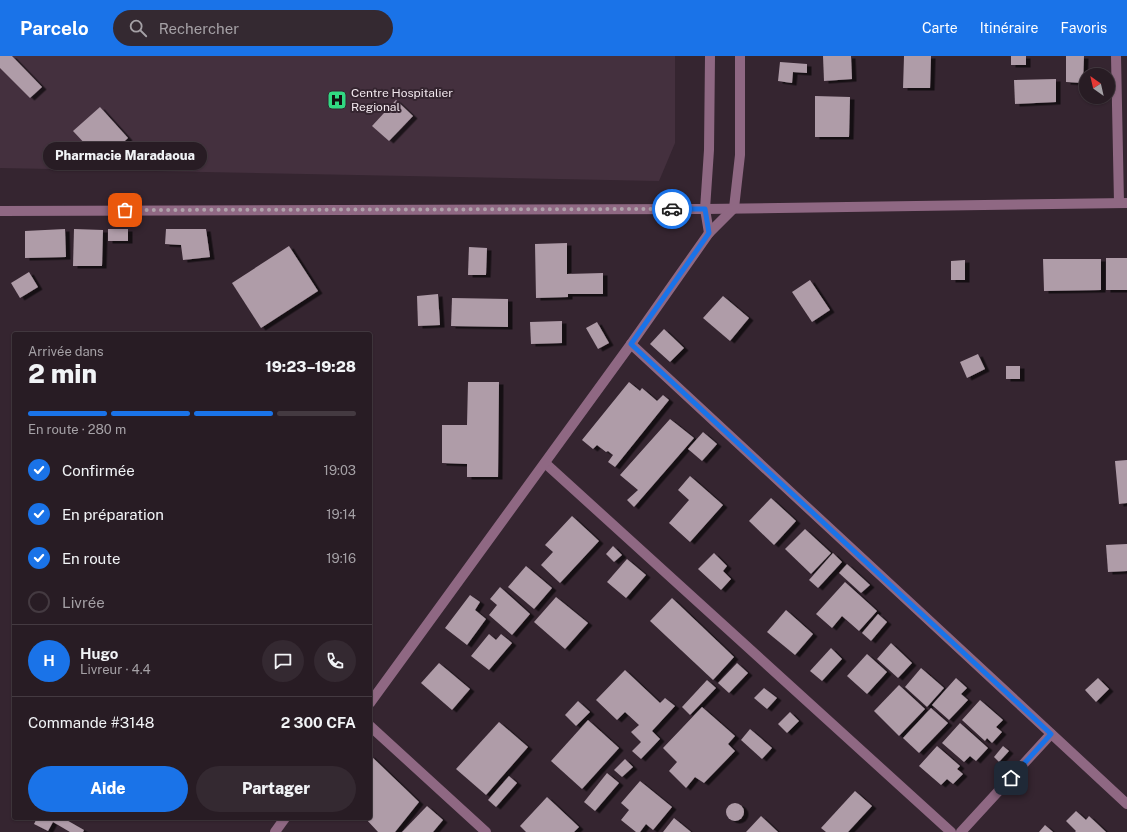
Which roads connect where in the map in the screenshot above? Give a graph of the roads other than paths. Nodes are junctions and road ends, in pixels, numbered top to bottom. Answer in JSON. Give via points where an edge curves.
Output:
{"nodes":[{"id":1,"x":710,"y":56,"type":"edge"},
{"id":2,"x":740,"y":56,"type":"edge"},
{"id":3,"x":1116,"y":56,"type":"edge"},
{"id":4,"x":1123,"y":203,"type":"edge"},
{"id":5,"x":734,"y":208,"type":"junction"},
{"id":6,"x":705,"y":209,"type":"junction"},
{"id":7,"x":0,"y":211,"type":"edge"},
{"id":8,"x":709,"y":233,"type":"junction"},
{"id":9,"x":631,"y":344,"type":"junction"},
{"id":10,"x":545,"y":463,"type":"junction"},
{"id":11,"x":372,"y":700,"type":"edge"},
{"id":12,"x":372,"y":728,"type":"edge"},
{"id":13,"x":1051,"y":734,"type":"junction"},
{"id":14,"x":1127,"y":804,"type":"edge"},
{"id":15,"x":283,"y":820,"type":"edge"},
{"id":16,"x":275,"y":832,"type":"edge"},
{"id":17,"x":486,"y":832,"type":"edge"},
{"id":18,"x":951,"y":832,"type":"edge"},
{"id":19,"x":961,"y":832,"type":"edge"}],
"edges":[{"from":1,"to":6,"type":"street","via":[[709,150]]},
{"from":2,"to":5,"type":"street","via":[[740,155]]},
{"from":3,"to":4,"type":"street"},
{"from":4,"to":5,"type":"street"},
{"from":5,"to":6,"type":"street"},
{"from":5,"to":8,"type":"street"},
{"from":6,"to":7,"type":"street"},
{"from":6,"to":8,"type":"street"},
{"from":8,"to":9,"type":"street"},
{"from":9,"to":10,"type":"street"},
{"from":9,"to":13,"type":"street"},
{"from":10,"to":11,"type":"street"},
{"from":10,"to":18,"type":"street"},
{"from":12,"to":17,"type":"street"},
{"from":13,"to":14,"type":"street"},
{"from":13,"to":19,"type":"street"},
{"from":15,"to":16,"type":"street"}]}
